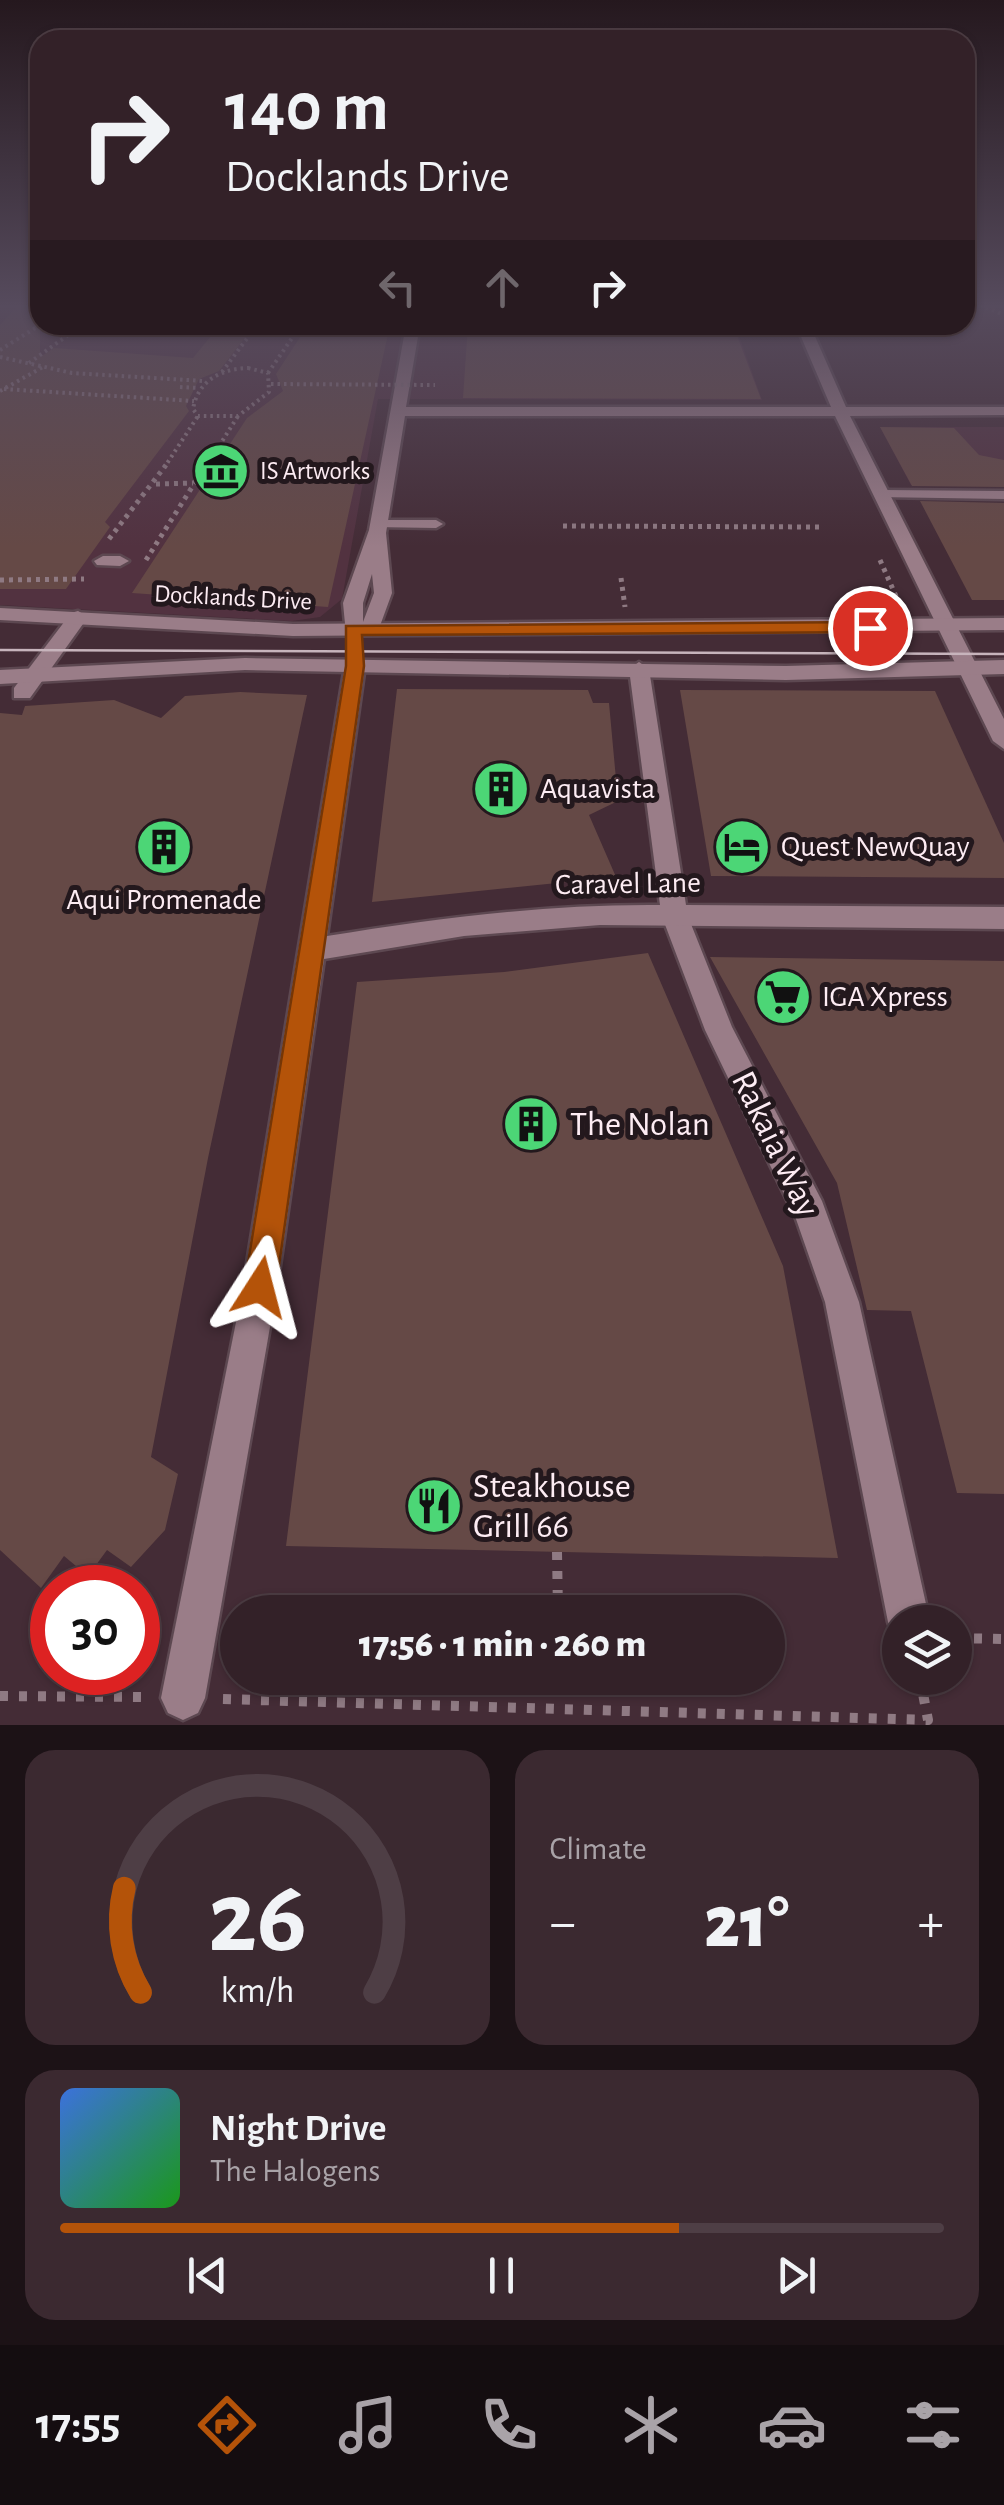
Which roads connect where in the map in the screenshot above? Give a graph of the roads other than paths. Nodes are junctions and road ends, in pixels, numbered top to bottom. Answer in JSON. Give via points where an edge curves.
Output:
{"nodes":[{"id":1,"x":402,"y":386,"type":"edge"},
{"id":2,"x":829,"y":386,"type":"edge"},
{"id":3,"x":840,"y":411,"type":"junction"},
{"id":4,"x":1004,"y":411,"type":"edge"},
{"id":5,"x":397,"y":412,"type":"junction"},
{"id":6,"x":884,"y":494,"type":"junction"},
{"id":7,"x":1004,"y":494,"type":"edge"},
{"id":8,"x":436,"y":524,"type":"dead end"},
{"id":9,"x":378,"y":527,"type":"junction"},
{"id":10,"x":0,"y":614,"type":"edge"},
{"id":11,"x":78,"y":617,"type":"junction"},
{"id":12,"x":1004,"y":624,"type":"edge"},
{"id":13,"x":947,"y":626,"type":"junction"},
{"id":14,"x":361,"y":630,"type":"junction"},
{"id":15,"x":355,"y":666,"type":"junction"},
{"id":16,"x":1004,"y":668,"type":"edge"},
{"id":17,"x":639,"y":669,"type":"junction"},
{"id":18,"x":968,"y":669,"type":"junction"},
{"id":19,"x":0,"y":677,"type":"edge"},
{"id":20,"x":29,"y":685,"type":"junction"},
{"id":21,"x":1004,"y":741,"type":"edge"},
{"id":22,"x":674,"y":914,"type":"junction"},
{"id":23,"x":1004,"y":918,"type":"edge"},
{"id":24,"x":315,"y":950,"type":"junction"},
{"id":25,"x":905,"y":1605,"type":"edge"},
{"id":26,"x":183,"y":1698,"type":"road end"}],
"edges":[{"from":1,"to":5,"type":"street"},
{"from":2,"to":3,"type":"street"},
{"from":3,"to":4,"type":"street"},
{"from":3,"to":5,"type":"street","via":[[727,405]]},
{"from":3,"to":6,"type":"street"},
{"from":5,"to":9,"type":"street"},
{"from":6,"to":7,"type":"lane"},
{"from":6,"to":13,"type":"street"},
{"from":8,"to":9,"type":"lane"},
{"from":9,"to":14,"type":"street","via":[[353,603]]},
{"from":9,"to":14,"type":"street","via":[[383,593]]},
{"from":10,"to":11,"type":"street","name":"Docklands Drive"},
{"from":11,"to":14,"type":"street","name":"Docklands Drive","via":[[248,630]]},
{"from":11,"to":20,"type":"street"},
{"from":12,"to":13,"type":"street","name":"Docklands Drive"},
{"from":13,"to":14,"type":"street","name":"Docklands Drive"},
{"from":13,"to":18,"type":"street"},
{"from":14,"to":15,"type":"street"},
{"from":15,"to":17,"type":"street"},
{"from":15,"to":20,"type":"street","via":[[245,664]]},
{"from":15,"to":24,"type":"street"},
{"from":16,"to":18,"type":"street"},
{"from":17,"to":18,"type":"street"},
{"from":17,"to":22,"type":"street","name":"Rakaia Way"},
{"from":18,"to":21,"type":"street"},
{"from":19,"to":20,"type":"street"},
{"from":22,"to":23,"type":"street","name":"Caravel Lane"},
{"from":22,"to":24,"type":"street","name":"Caravel Lane","via":[[464,925]]},
{"from":22,"to":25,"type":"street","name":"Rakaia Way","via":[[718,1030],[810,1213],[836,1284]]},
{"from":24,"to":26,"type":"street"}]}
